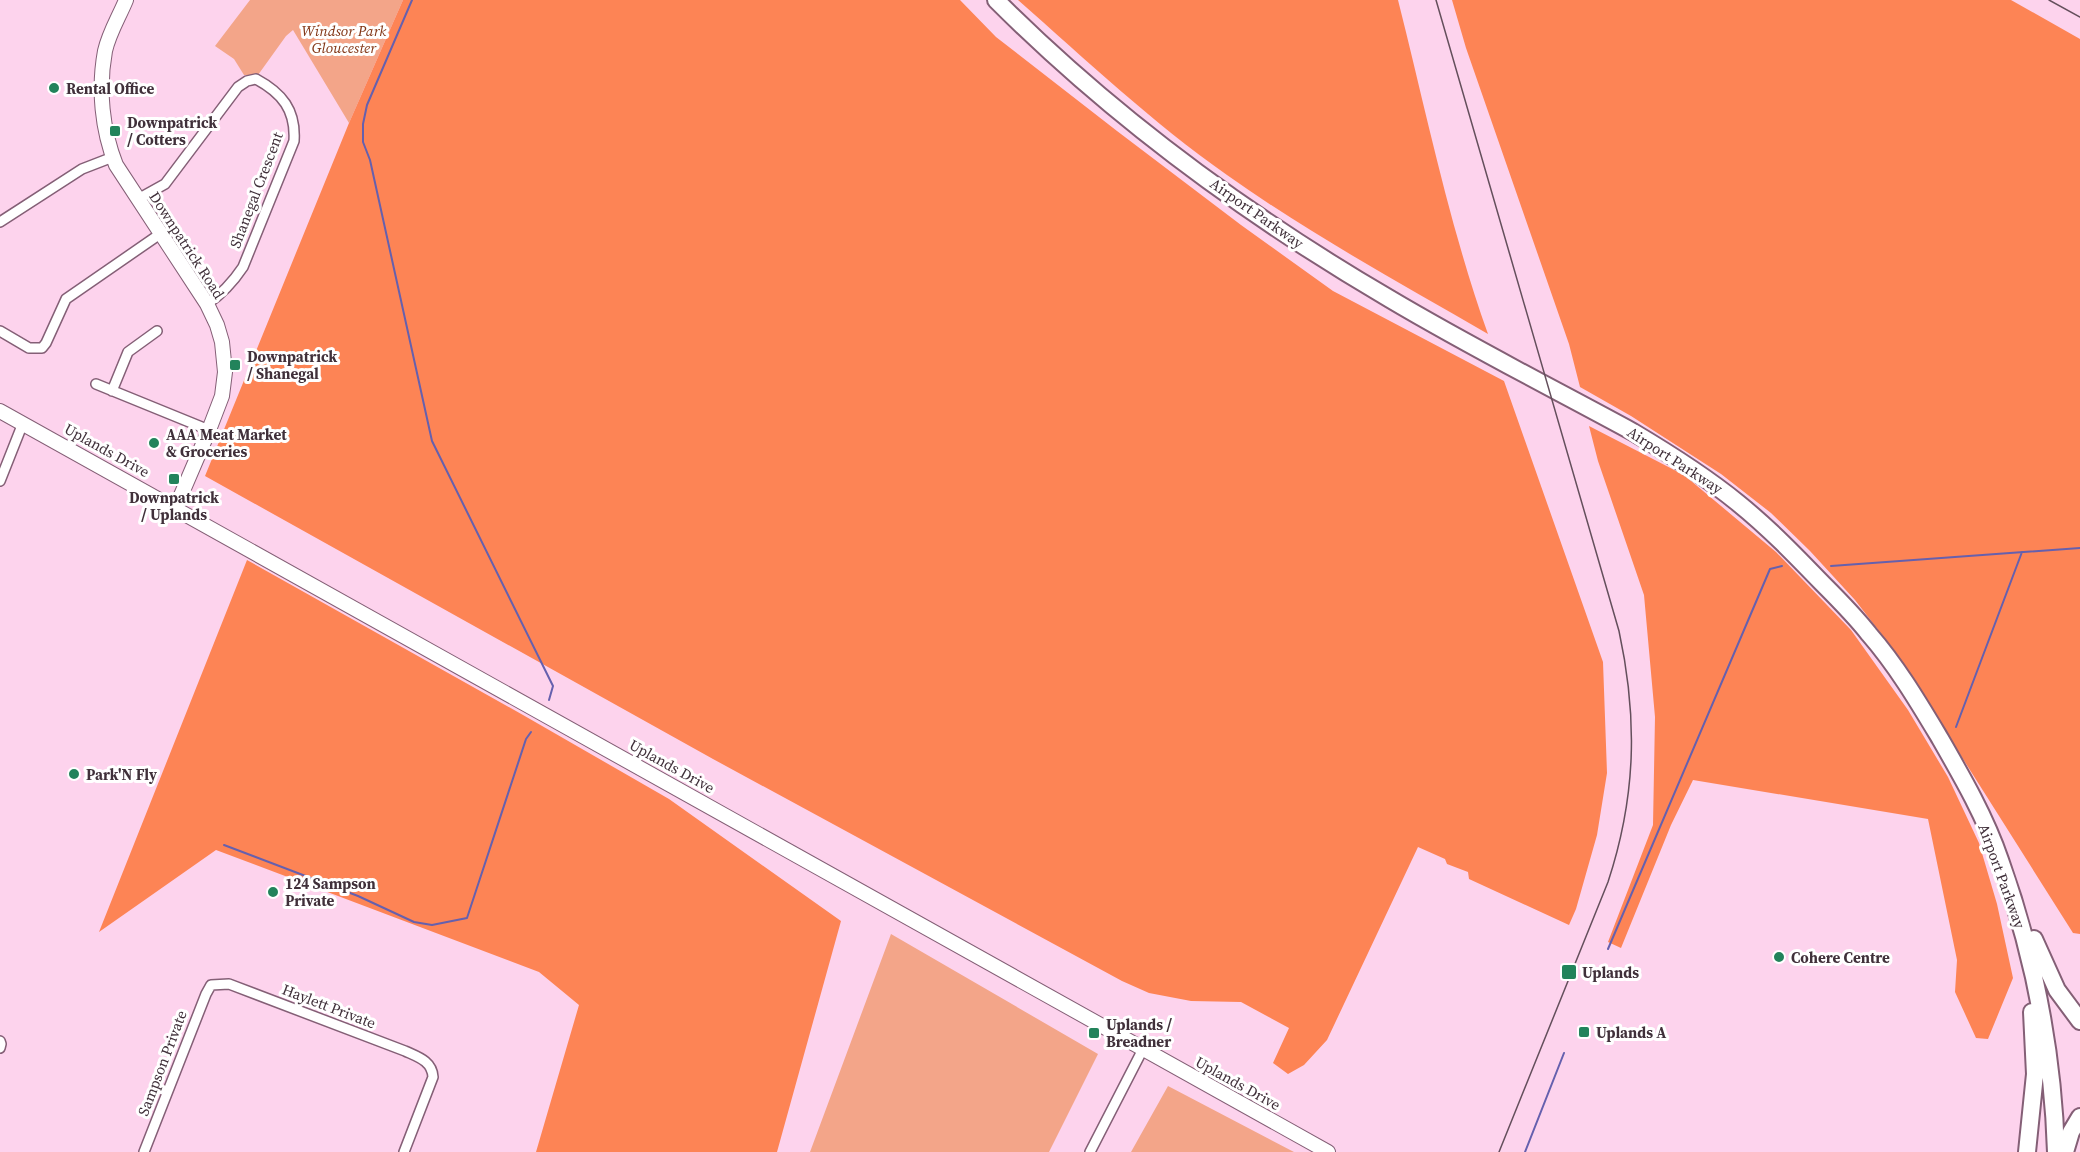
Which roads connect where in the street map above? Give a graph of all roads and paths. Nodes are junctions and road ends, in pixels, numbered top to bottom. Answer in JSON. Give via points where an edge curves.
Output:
{"nodes":[{"id":1,"x":126,"y":0,"type":"edge"},
{"id":2,"x":996,"y":0,"type":"edge"},
{"id":3,"x":113,"y":157,"type":"junction"},
{"id":4,"x":138,"y":199,"type":"junction"},
{"id":5,"x":0,"y":222,"type":"edge"},
{"id":6,"x":160,"y":234,"type":"junction"},
{"id":7,"x":207,"y":304,"type":"junction"},
{"id":8,"x":0,"y":331,"type":"edge"},
{"id":9,"x":157,"y":331,"type":"dead end"},
{"id":10,"x":96,"y":384,"type":"dead end"},
{"id":11,"x":112,"y":391,"type":"junction"},
{"id":12,"x":0,"y":411,"type":"edge"},
{"id":13,"x":23,"y":423,"type":"junction"},
{"id":14,"x":210,"y":430,"type":"junction"},
{"id":15,"x":0,"y":481,"type":"edge"},
{"id":16,"x":176,"y":507,"type":"junction"},
{"id":17,"x":2000,"y":859,"type":"junction"},
{"id":18,"x":2019,"y":918,"type":"junction"},
{"id":19,"x":211,"y":985,"type":"joint"},
{"id":20,"x":2080,"y":1021,"type":"edge"},
{"id":21,"x":0,"y":1041,"type":"edge"},
{"id":22,"x":0,"y":1048,"type":"edge"},
{"id":23,"x":1143,"y":1049,"type":"junction"},
{"id":24,"x":2080,"y":1117,"type":"edge"},
{"id":25,"x":144,"y":1152,"type":"edge"},
{"id":26,"x":404,"y":1152,"type":"edge"},
{"id":27,"x":1090,"y":1152,"type":"edge"},
{"id":28,"x":1328,"y":1152,"type":"edge"},
{"id":29,"x":2027,"y":1152,"type":"edge"},
{"id":30,"x":2056,"y":1152,"type":"edge"},
{"id":31,"x":2065,"y":1152,"type":"edge"}],
"edges":[{"from":1,"to":3,"type":"main road","name":"Downpatrick Road","via":[[105,51],[105,129]]},
{"from":2,"to":17,"type":"highway","name":"Airport Parkway","via":[[1134,122],[1263,218],[1390,300],[1670,454],[1762,524],[1870,634],[1905,682],[1961,777]]},
{"from":3,"to":4,"type":"main road","name":"Downpatrick Road"},
{"from":3,"to":5,"type":"street","via":[[82,168]]},
{"from":4,"to":6,"type":"main road","name":"Downpatrick Road"},
{"from":4,"to":7,"type":"street","name":"Shanegal Crescent","via":[[165,184],[238,87],[256,79],[280,94],[294,122],[294,141],[243,267],[233,282]]},
{"from":6,"to":7,"type":"main road","name":"Downpatrick Road"},
{"from":6,"to":8,"type":"street","via":[[66,299],[42,348],[29,348]]},
{"from":7,"to":14,"type":"main road","name":"Downpatrick Road","via":[[222,342],[225,372],[222,396]]},
{"from":9,"to":11,"type":"street","via":[[128,351]]},
{"from":10,"to":11,"type":"street"},
{"from":11,"to":14,"type":"street"},
{"from":12,"to":13,"type":"main road","name":"Uplands Drive"},
{"from":13,"to":15,"type":"street"},
{"from":13,"to":16,"type":"main road","name":"Uplands Drive"},
{"from":14,"to":16,"type":"main road","name":"Downpatrick Road"},
{"from":16,"to":23,"type":"main road","name":"Uplands Drive"},
{"from":17,"to":18,"type":"highway","name":"Airport Parkway"},
{"from":17,"to":20,"type":"highway","via":[[2049,975]]},
{"from":18,"to":29,"type":"highway","via":[[2035,1051]]},
{"from":18,"to":30,"type":"highway","name":"Airport Parkway","via":[[2043,1018],[2053,1090]]},
{"from":19,"to":25,"type":"street","name":"Sampson Private"},
{"from":19,"to":26,"type":"street","name":"Haylett Private","via":[[229,984],[426,1062],[434,1077]]},
{"from":21,"to":22,"type":"street"},
{"from":23,"to":27,"type":"street"},
{"from":23,"to":28,"type":"main road","name":"Uplands Drive"},
{"from":24,"to":31,"type":"highway"}]}
